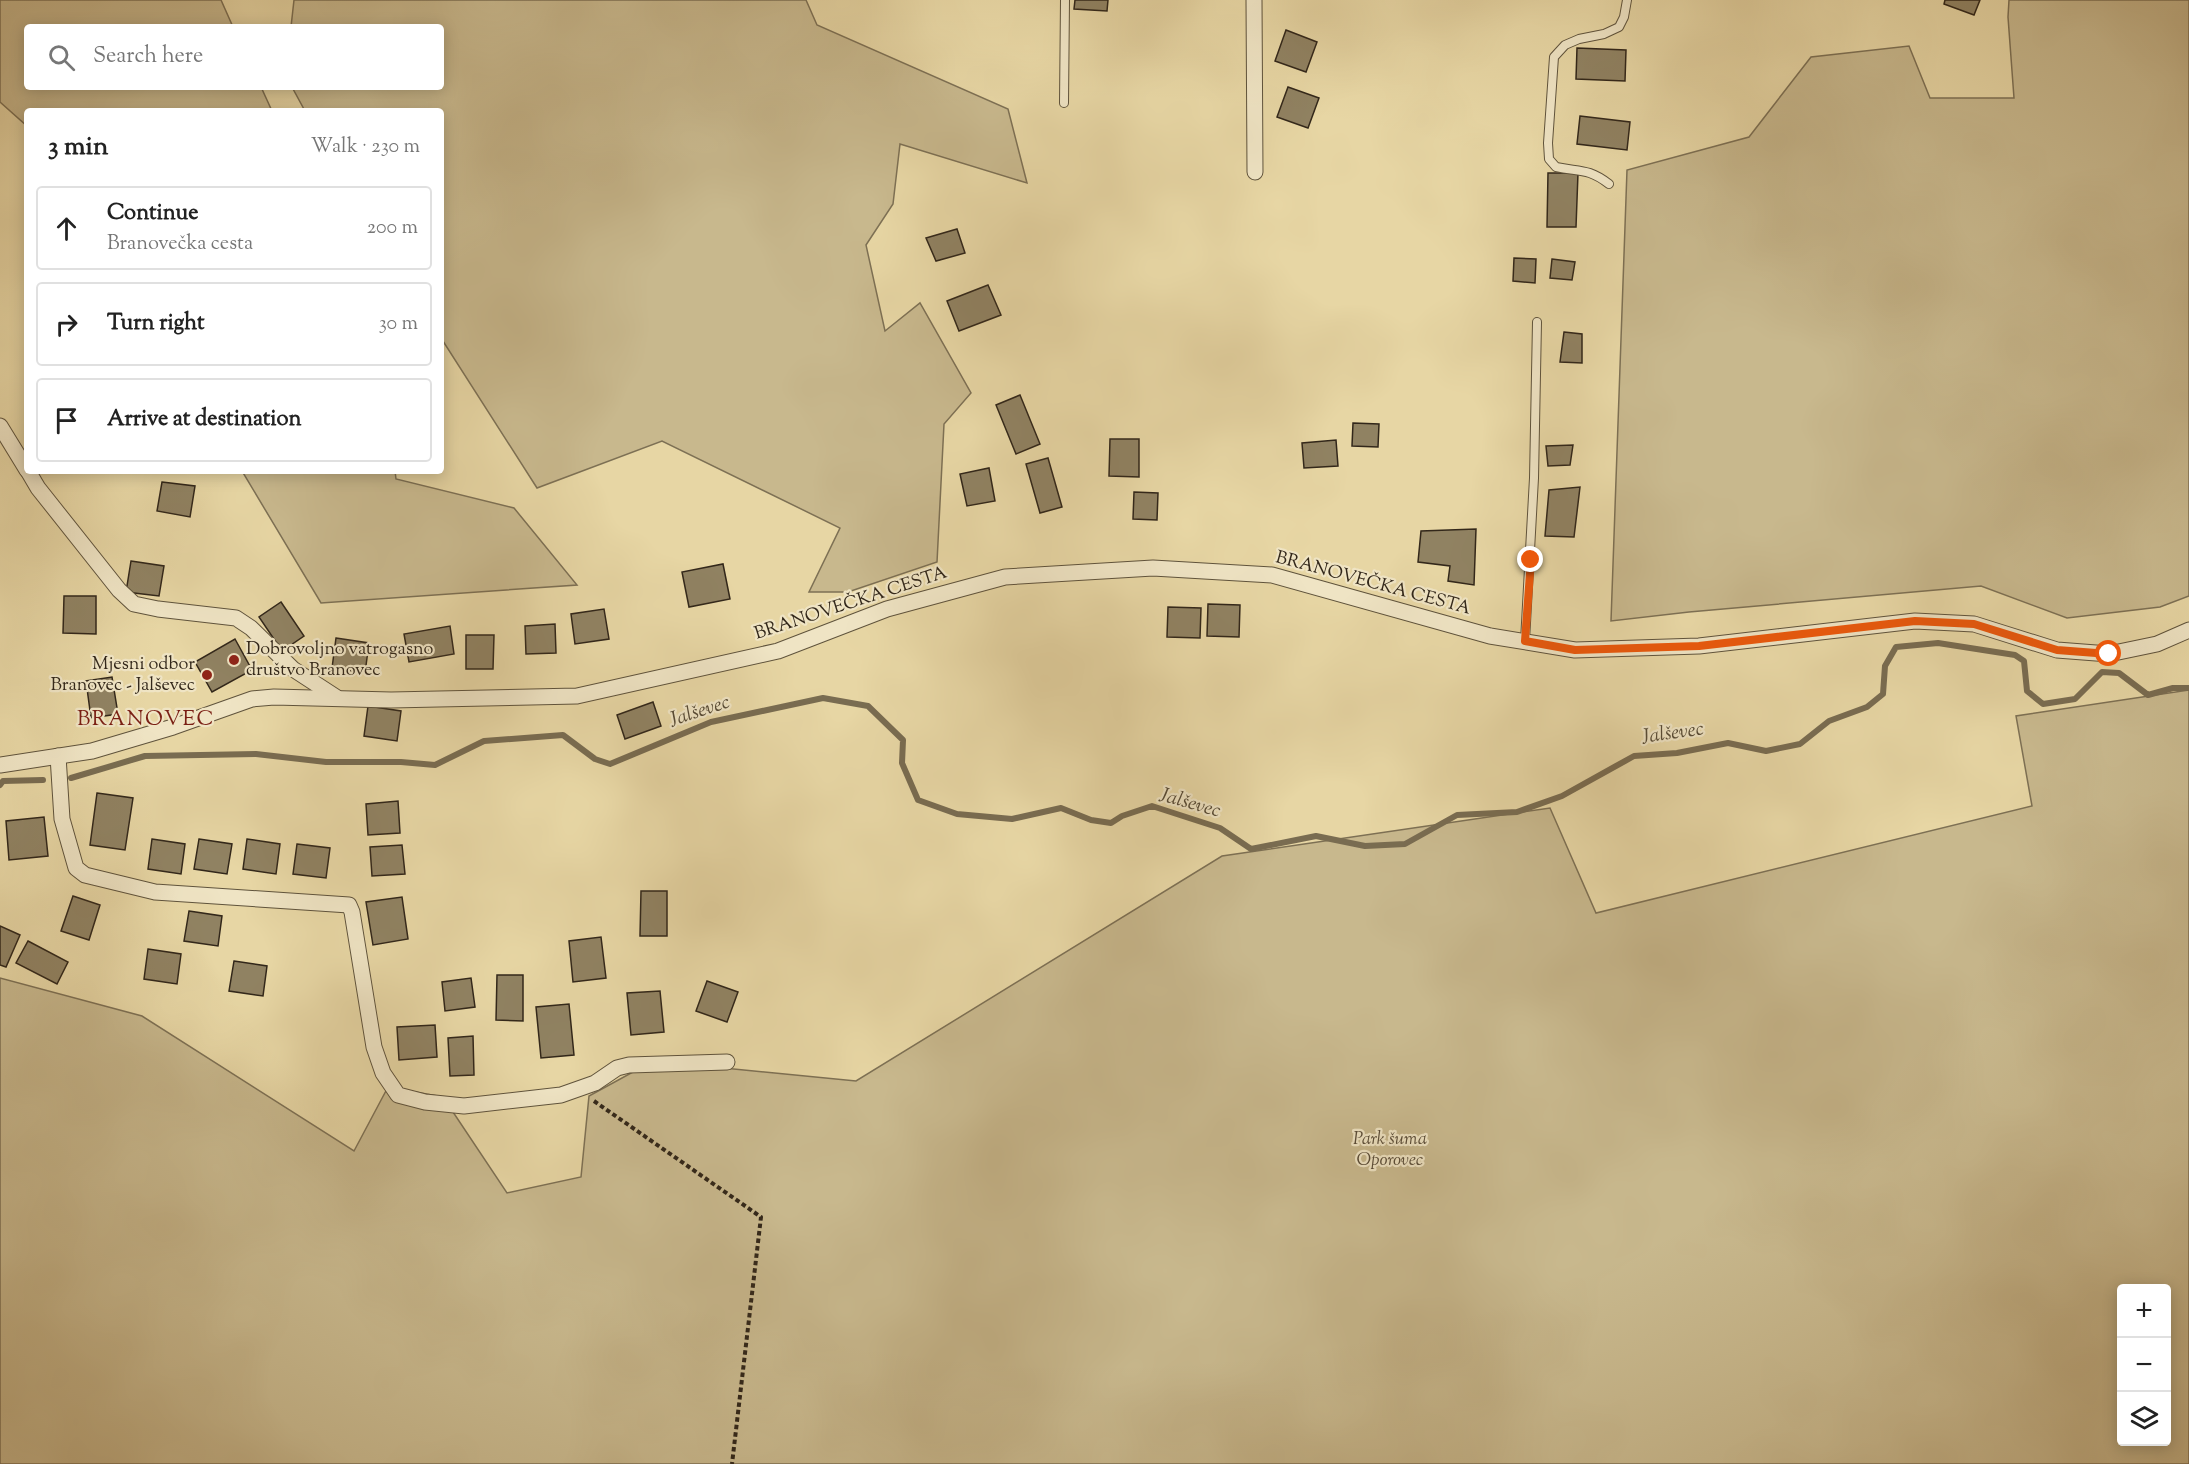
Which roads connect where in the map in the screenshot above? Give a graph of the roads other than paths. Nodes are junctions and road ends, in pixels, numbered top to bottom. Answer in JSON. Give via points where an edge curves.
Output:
{"nodes":[{"id":1,"x":1065,"y":0,"type":"edge"},
{"id":2,"x":1254,"y":0,"type":"edge"},
{"id":3,"x":1627,"y":0,"type":"edge"},
{"id":4,"x":1064,"y":103,"type":"dead end"},
{"id":5,"x":1255,"y":172,"type":"dead end"},
{"id":6,"x":1609,"y":184,"type":"dead end"},
{"id":7,"x":1537,"y":322,"type":"dead end"},
{"id":8,"x":0,"y":426,"type":"edge"},
{"id":9,"x":24,"y":465,"type":"edge"},
{"id":10,"x":29,"y":474,"type":"edge"},
{"id":11,"x":2189,"y":630,"type":"edge"},
{"id":12,"x":1525,"y":641,"type":"junction"},
{"id":13,"x":337,"y":698,"type":"junction"},
{"id":14,"x":58,"y":756,"type":"junction"},
{"id":15,"x":0,"y":765,"type":"edge"},
{"id":16,"x":727,"y":1062,"type":"dead end"}],
"edges":[{"from":1,"to":4,"type":"lane"},
{"from":2,"to":5,"type":"street"},
{"from":3,"to":6,"type":"lane","via":[[1619,27],[1565,45],[1554,57],[1549,159],[1556,167],[1597,174]]},
{"from":7,"to":12,"type":"lane"},
{"from":8,"to":9,"type":"street"},
{"from":10,"to":13,"type":"street","via":[[134,604],[236,618],[251,627],[292,669]]},
{"from":11,"to":12,"type":"street","name":"BRANOVEČKA CESTA","via":[[2157,644],[2109,654],[2057,650],[1974,624],[1915,621],[1699,646],[1575,650]]},
{"from":12,"to":13,"type":"street","name":"BRANOVEČKA CESTA","via":[[1490,636],[1272,575],[1153,568],[1005,577],[887,609],[778,651],[577,696]]},
{"from":13,"to":14,"type":"street","name":"BRANOVEČKA CESTA","via":[[252,699],[140,738],[92,752]]},
{"from":14,"to":15,"type":"street","name":"BRANOVEČKA CESTA"},
{"from":14,"to":16,"type":"street","via":[[62,819],[76,868],[85,875],[155,892],[349,905],[374,1047],[383,1073],[398,1095],[464,1106],[561,1095],[629,1065]]}]}
